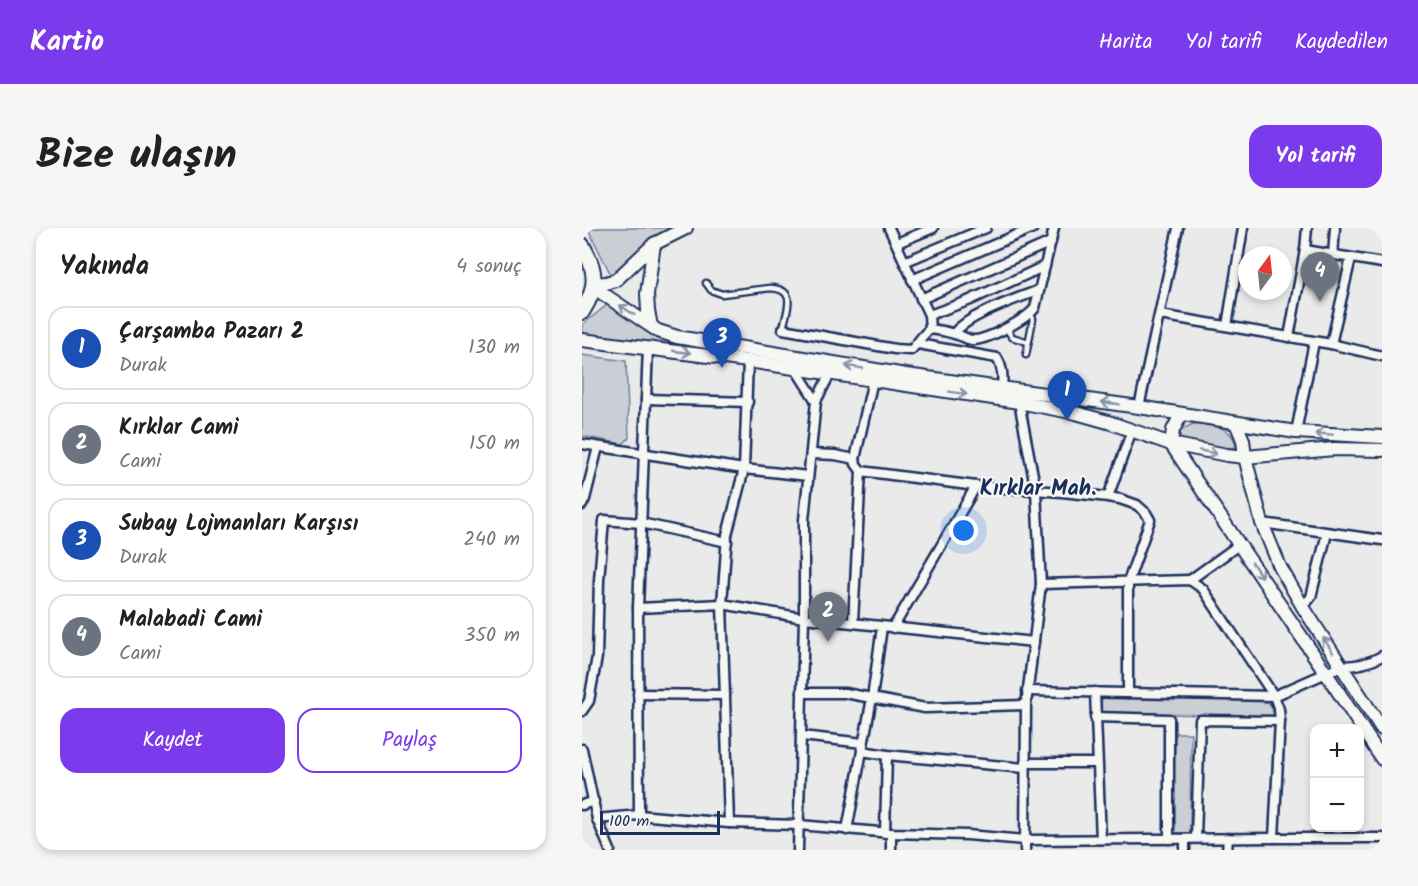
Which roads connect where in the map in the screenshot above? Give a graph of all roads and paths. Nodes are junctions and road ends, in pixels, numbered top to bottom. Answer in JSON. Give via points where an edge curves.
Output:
{"nodes":[{"id":1,"x":686,"y":228,"type":"edge"},
{"id":2,"x":890,"y":228,"type":"edge"},
{"id":3,"x":933,"y":228,"type":"edge"},
{"id":4,"x":986,"y":228,"type":"edge"},
{"id":5,"x":1033,"y":228,"type":"edge"},
{"id":6,"x":1054,"y":228,"type":"edge"},
{"id":7,"x":1179,"y":228,"type":"edge"},
{"id":8,"x":1243,"y":228,"type":"edge"},
{"id":9,"x":1307,"y":228,"type":"edge"},
{"id":10,"x":1335,"y":228,"type":"edge"},
{"id":11,"x":1051,"y":242,"type":"junction"},
{"id":12,"x":897,"y":243,"type":"junction"},
{"id":13,"x":654,"y":244,"type":"junction"},
{"id":14,"x":582,"y":245,"type":"edge"},
{"id":15,"x":1305,"y":250,"type":"junction"},
{"id":16,"x":1333,"y":255,"type":"junction"},
{"id":17,"x":1351,"y":258,"type":"junction"},
{"id":18,"x":904,"y":262,"type":"junction"},
{"id":19,"x":1382,"y":263,"type":"edge"},
{"id":20,"x":1045,"y":266,"type":"junction"},
{"id":21,"x":912,"y":280,"type":"junction"},
{"id":22,"x":705,"y":283,"type":"dead end"},
{"id":23,"x":593,"y":286,"type":"junction"},
{"id":24,"x":1039,"y":290,"type":"junction"},
{"id":25,"x":921,"y":299,"type":"junction"},
{"id":26,"x":582,"y":312,"type":"edge"},
{"id":27,"x":1031,"y":314,"type":"junction"},
{"id":28,"x":929,"y":315,"type":"junction"},
{"id":29,"x":1160,"y":315,"type":"junction"},
{"id":30,"x":651,"y":326,"type":"junction"},
{"id":31,"x":1009,"y":326,"type":"junction"},
{"id":32,"x":1227,"y":326,"type":"junction"},
{"id":33,"x":930,"y":328,"type":"junction"},
{"id":34,"x":783,"y":329,"type":"joint"},
{"id":35,"x":954,"y":333,"type":"junction"},
{"id":36,"x":1289,"y":337,"type":"junction"},
{"id":37,"x":583,"y":341,"type":"edge"},
{"id":38,"x":1029,"y":342,"type":"junction"},
{"id":39,"x":1314,"y":342,"type":"junction"},
{"id":40,"x":918,"y":344,"type":"junction"},
{"id":41,"x":1331,"y":344,"type":"junction"},
{"id":42,"x":648,"y":348,"type":"junction"},
{"id":43,"x":1026,"y":355,"type":"dead end"},
{"id":44,"x":1382,"y":356,"type":"edge"},
{"id":45,"x":748,"y":361,"type":"junction"},
{"id":46,"x":795,"y":368,"type":"junction"},
{"id":47,"x":830,"y":374,"type":"junction"},
{"id":48,"x":873,"y":380,"type":"junction"},
{"id":49,"x":1002,"y":388,"type":"junction"},
{"id":50,"x":646,"y":399,"type":"junction"},
{"id":51,"x":816,"y":401,"type":"junction"},
{"id":52,"x":748,"y":402,"type":"junction"},
{"id":53,"x":1019,"y":402,"type":"junction"},
{"id":54,"x":1139,"y":407,"type":"junction"},
{"id":55,"x":1181,"y":415,"type":"junction"},
{"id":56,"x":1236,"y":423,"type":"junction"},
{"id":57,"x":1132,"y":430,"type":"junction"},
{"id":58,"x":1296,"y":432,"type":"junction"},
{"id":59,"x":1382,"y":437,"type":"edge"},
{"id":60,"x":582,"y":444,"type":"edge"},
{"id":61,"x":1171,"y":444,"type":"junction"},
{"id":62,"x":598,"y":447,"type":"junction"},
{"id":63,"x":1382,"y":450,"type":"edge"},
{"id":64,"x":645,"y":454,"type":"junction"},
{"id":65,"x":812,"y":454,"type":"junction"},
{"id":66,"x":1245,"y":457,"type":"junction"},
{"id":67,"x":855,"y":459,"type":"junction"},
{"id":68,"x":744,"y":469,"type":"junction"},
{"id":69,"x":861,"y":471,"type":"junction"},
{"id":70,"x":808,"y":476,"type":"junction"},
{"id":71,"x":976,"y":486,"type":"junction"},
{"id":72,"x":1036,"y":490,"type":"junction"},
{"id":73,"x":1108,"y":497,"type":"junction"},
{"id":74,"x":582,"y":505,"type":"edge"},
{"id":75,"x":1262,"y":523,"type":"junction"},
{"id":76,"x":641,"y":524,"type":"junction"},
{"id":77,"x":1327,"y":533,"type":"junction"},
{"id":78,"x":1382,"y":540,"type":"edge"},
{"id":79,"x":727,"y":542,"type":"junction"},
{"id":80,"x":1240,"y":544,"type":"junction"},
{"id":81,"x":1190,"y":580,"type":"junction"},
{"id":82,"x":1128,"y":582,"type":"junction"},
{"id":83,"x":1041,"y":584,"type":"junction"},
{"id":84,"x":722,"y":604,"type":"junction"},
{"id":85,"x":1303,"y":607,"type":"junction"},
{"id":86,"x":638,"y":608,"type":"junction"},
{"id":87,"x":804,"y":618,"type":"junction"},
{"id":88,"x":853,"y":622,"type":"junction"},
{"id":89,"x":882,"y":627,"type":"junction"},
{"id":90,"x":893,"y":628,"type":"junction"},
{"id":91,"x":1034,"y":642,"type":"junction"},
{"id":92,"x":1382,"y":656,"type":"edge"},
{"id":93,"x":1342,"y":666,"type":"junction"},
{"id":94,"x":1326,"y":673,"type":"junction"},
{"id":95,"x":1027,"y":691,"type":"junction"},
{"id":96,"x":1095,"y":692,"type":"junction"},
{"id":97,"x":802,"y":693,"type":"junction"},
{"id":98,"x":1128,"y":693,"type":"junction"},
{"id":99,"x":638,"y":694,"type":"junction"},
{"id":100,"x":725,"y":695,"type":"junction"},
{"id":101,"x":1274,"y":696,"type":"junction"},
{"id":102,"x":872,"y":698,"type":"junction"},
{"id":103,"x":1026,"y":705,"type":"junction"},
{"id":104,"x":582,"y":711,"type":"edge"},
{"id":105,"x":1095,"y":717,"type":"junction"},
{"id":106,"x":1280,"y":721,"type":"junction"},
{"id":107,"x":1382,"y":729,"type":"edge"},
{"id":108,"x":802,"y":736,"type":"junction"},
{"id":109,"x":863,"y":747,"type":"junction"},
{"id":110,"x":582,"y":749,"type":"edge"},
{"id":111,"x":887,"y":755,"type":"junction"},
{"id":112,"x":1382,"y":759,"type":"edge"},
{"id":113,"x":1097,"y":763,"type":"junction"},
{"id":114,"x":1025,"y":765,"type":"junction"},
{"id":115,"x":594,"y":801,"type":"junction"},
{"id":116,"x":582,"y":805,"type":"edge"},
{"id":117,"x":639,"y":815,"type":"junction"},
{"id":118,"x":597,"y":819,"type":"junction"},
{"id":119,"x":729,"y":823,"type":"junction"},
{"id":120,"x":799,"y":825,"type":"junction"},
{"id":121,"x":847,"y":830,"type":"junction"},
{"id":122,"x":888,"y":833,"type":"junction"},
{"id":123,"x":1196,"y":838,"type":"junction"},
{"id":124,"x":1228,"y":838,"type":"junction"},
{"id":125,"x":1274,"y":838,"type":"junction"},
{"id":126,"x":1382,"y":838,"type":"edge"},
{"id":127,"x":1101,"y":839,"type":"junction"},
{"id":128,"x":1169,"y":839,"type":"junction"},
{"id":129,"x":1185,"y":839,"type":"junction"},
{"id":130,"x":1025,"y":840,"type":"junction"},
{"id":131,"x":610,"y":850,"type":"edge"},
{"id":132,"x":798,"y":850,"type":"edge"},
{"id":133,"x":891,"y":850,"type":"edge"},
{"id":134,"x":1025,"y":850,"type":"edge"},
{"id":135,"x":1185,"y":850,"type":"edge"},
{"id":136,"x":1227,"y":850,"type":"edge"}],
"edges":[{"from":1,"to":13,"type":"main road"},
{"from":2,"to":12,"type":"street"},
{"from":3,"to":12,"type":"street"},
{"from":4,"to":18,"type":"street"},
{"from":5,"to":21,"type":"street"},
{"from":6,"to":11,"type":"street"},
{"from":7,"to":29,"type":"street"},
{"from":8,"to":32,"type":"street"},
{"from":9,"to":15,"type":"street"},
{"from":10,"to":16,"type":"street"},
{"from":11,"to":20,"type":"street"},
{"from":11,"to":25,"type":"street"},
{"from":12,"to":18,"type":"street"},
{"from":13,"to":23,"type":"main road","via":[[616,280]]},
{"from":13,"to":30,"type":"main road","via":[[647,294]]},
{"from":14,"to":23,"type":"main road","via":[[591,266]]},
{"from":15,"to":16,"type":"street"},
{"from":15,"to":36,"type":"street"},
{"from":16,"to":17,"type":"street"},
{"from":17,"to":19,"type":"street"},
{"from":17,"to":41,"type":"street"},
{"from":18,"to":21,"type":"street"},
{"from":20,"to":24,"type":"street"},
{"from":20,"to":28,"type":"street"},
{"from":21,"to":25,"type":"street"},
{"from":22,"to":34,"type":"lane","via":[[722,294],[770,288],[784,292],[790,307]]},
{"from":23,"to":26,"type":"main road"},
{"from":30,"to":23,"type":"main road","one_way":true},
{"from":24,"to":27,"type":"street"},
{"from":24,"to":35,"type":"street","via":[[987,311]]},
{"from":25,"to":28,"type":"street"},
{"from":27,"to":31,"type":"street"},
{"from":27,"to":38,"type":"lane"},
{"from":28,"to":33,"type":"street"},
{"from":29,"to":32,"type":"street"},
{"from":29,"to":54,"type":"street"},
{"from":49,"to":30,"type":"main road","one_way":true,"via":[[677,337]]},
{"from":31,"to":35,"type":"street","via":[[971,341]]},
{"from":31,"to":38,"type":"lane","via":[[1012,337]]},
{"from":32,"to":36,"type":"street"},
{"from":33,"to":35,"type":"street"},
{"from":33,"to":40,"type":"street"},
{"from":34,"to":40,"type":"street","via":[[895,349],[911,350]]},
{"from":36,"to":39,"type":"street"},
{"from":37,"to":42,"type":"main road"},
{"from":38,"to":43,"type":"lane"},
{"from":39,"to":41,"type":"street"},
{"from":39,"to":58,"type":"street"},
{"from":40,"to":49,"type":"street","via":[[997,358],[1003,373]]},
{"from":41,"to":44,"type":"street"},
{"from":42,"to":45,"type":"main road","one_way":true},
{"from":42,"to":50,"type":"street"},
{"from":45,"to":46,"type":"main road"},
{"from":45,"to":52,"type":"street"},
{"from":46,"to":47,"type":"main road"},
{"from":46,"to":51,"type":"street"},
{"from":47,"to":48,"type":"main road"},
{"from":47,"to":51,"type":"street"},
{"from":48,"to":53,"type":"main road","one_way":true},
{"from":48,"to":67,"type":"street"},
{"from":54,"to":49,"type":"main road","one_way":true},
{"from":50,"to":52,"type":"street"},
{"from":50,"to":64,"type":"street"},
{"from":51,"to":65,"type":"street"},
{"from":52,"to":68,"type":"street"},
{"from":53,"to":57,"type":"main road","via":[[1076,413]]},
{"from":53,"to":72,"type":"street"},
{"from":54,"to":55,"type":"main road"},
{"from":55,"to":56,"type":"main road"},
{"from":55,"to":61,"type":"main road"},
{"from":56,"to":58,"type":"main road"},
{"from":56,"to":66,"type":"main road"},
{"from":57,"to":61,"type":"main road"},
{"from":57,"to":73,"type":"street"},
{"from":59,"to":58,"type":"main road","one_way":true},
{"from":60,"to":62,"type":"street"},
{"from":61,"to":66,"type":"main road","one_way":true},
{"from":61,"to":80,"type":"main road"},
{"from":62,"to":64,"type":"street"},
{"from":62,"to":74,"type":"street"},
{"from":63,"to":66,"type":"main road","via":[[1334,449]]},
{"from":64,"to":68,"type":"street"},
{"from":64,"to":76,"type":"street"},
{"from":65,"to":67,"type":"street"},
{"from":65,"to":70,"type":"street"},
{"from":66,"to":75,"type":"main road"},
{"from":67,"to":69,"type":"street"},
{"from":68,"to":70,"type":"street"},
{"from":68,"to":79,"type":"street"},
{"from":69,"to":71,"type":"street"},
{"from":69,"to":88,"type":"street"},
{"from":70,"to":87,"type":"street"},
{"from":71,"to":72,"type":"street"},
{"from":71,"to":90,"type":"street"},
{"from":72,"to":73,"type":"street"},
{"from":72,"to":83,"type":"street"},
{"from":73,"to":82,"type":"street","via":[[1137,506],[1150,520]]},
{"from":75,"to":77,"type":"street"},
{"from":75,"to":85,"type":"main road","via":[[1280,567]]},
{"from":76,"to":79,"type":"street"},
{"from":76,"to":86,"type":"street"},
{"from":76,"to":104,"type":"street","via":[[604,520],[597,657],[589,701]]},
{"from":77,"to":78,"type":"street"},
{"from":77,"to":85,"type":"street","via":[[1311,597]]},
{"from":79,"to":84,"type":"street"},
{"from":80,"to":81,"type":"street"},
{"from":80,"to":94,"type":"main road","one_way":true},
{"from":81,"to":82,"type":"street"},
{"from":81,"to":101,"type":"street","via":[[1203,589]]},
{"from":82,"to":83,"type":"street"},
{"from":82,"to":98,"type":"street"},
{"from":83,"to":91,"type":"street"},
{"from":84,"to":86,"type":"street"},
{"from":84,"to":87,"type":"street"},
{"from":84,"to":100,"type":"street"},
{"from":93,"to":85,"type":"main road","one_way":true},
{"from":86,"to":99,"type":"street"},
{"from":87,"to":88,"type":"street"},
{"from":87,"to":97,"type":"street"},
{"from":88,"to":89,"type":"street"},
{"from":89,"to":90,"type":"street"},
{"from":89,"to":102,"type":"street"},
{"from":90,"to":91,"type":"street"},
{"from":91,"to":95,"type":"street"},
{"from":92,"to":93,"type":"street"},
{"from":93,"to":94,"type":"street"},
{"from":93,"to":107,"type":"main road"},
{"from":94,"to":101,"type":"street"},
{"from":94,"to":112,"type":"main road"},
{"from":95,"to":96,"type":"street"},
{"from":95,"to":103,"type":"street"},
{"from":96,"to":98,"type":"street"},
{"from":96,"to":105,"type":"street"},
{"from":97,"to":102,"type":"street","via":[[845,693]]},
{"from":97,"to":108,"type":"street"},
{"from":98,"to":101,"type":"street"},
{"from":99,"to":100,"type":"street"},
{"from":99,"to":117,"type":"street"},
{"from":100,"to":119,"type":"street"},
{"from":101,"to":106,"type":"street"},
{"from":102,"to":103,"type":"street","via":[[925,708]]},
{"from":102,"to":109,"type":"street"},
{"from":103,"to":114,"type":"street"},
{"from":105,"to":113,"type":"street"},
{"from":105,"to":128,"type":"street","via":[[1169,720]]},
{"from":106,"to":123,"type":"street","via":[[1200,720]]},
{"from":106,"to":125,"type":"street"},
{"from":108,"to":109,"type":"street"},
{"from":108,"to":120,"type":"street"},
{"from":109,"to":111,"type":"street"},
{"from":109,"to":121,"type":"street"},
{"from":110,"to":115,"type":"street"},
{"from":111,"to":114,"type":"street"},
{"from":111,"to":122,"type":"street"},
{"from":113,"to":114,"type":"street"},
{"from":113,"to":127,"type":"street"},
{"from":114,"to":130,"type":"street"},
{"from":115,"to":116,"type":"street"},
{"from":115,"to":118,"type":"street"},
{"from":117,"to":118,"type":"street"},
{"from":117,"to":119,"type":"street"},
{"from":118,"to":131,"type":"street"},
{"from":119,"to":120,"type":"street"},
{"from":120,"to":121,"type":"street"},
{"from":120,"to":132,"type":"street"},
{"from":121,"to":122,"type":"street"},
{"from":122,"to":130,"type":"street"},
{"from":122,"to":133,"type":"street"},
{"from":123,"to":124,"type":"street"},
{"from":123,"to":129,"type":"street"},
{"from":124,"to":125,"type":"street"},
{"from":124,"to":136,"type":"street"},
{"from":125,"to":126,"type":"street"},
{"from":127,"to":128,"type":"street"},
{"from":127,"to":130,"type":"street"},
{"from":128,"to":129,"type":"street"},
{"from":129,"to":135,"type":"street"},
{"from":130,"to":134,"type":"street"}]}
